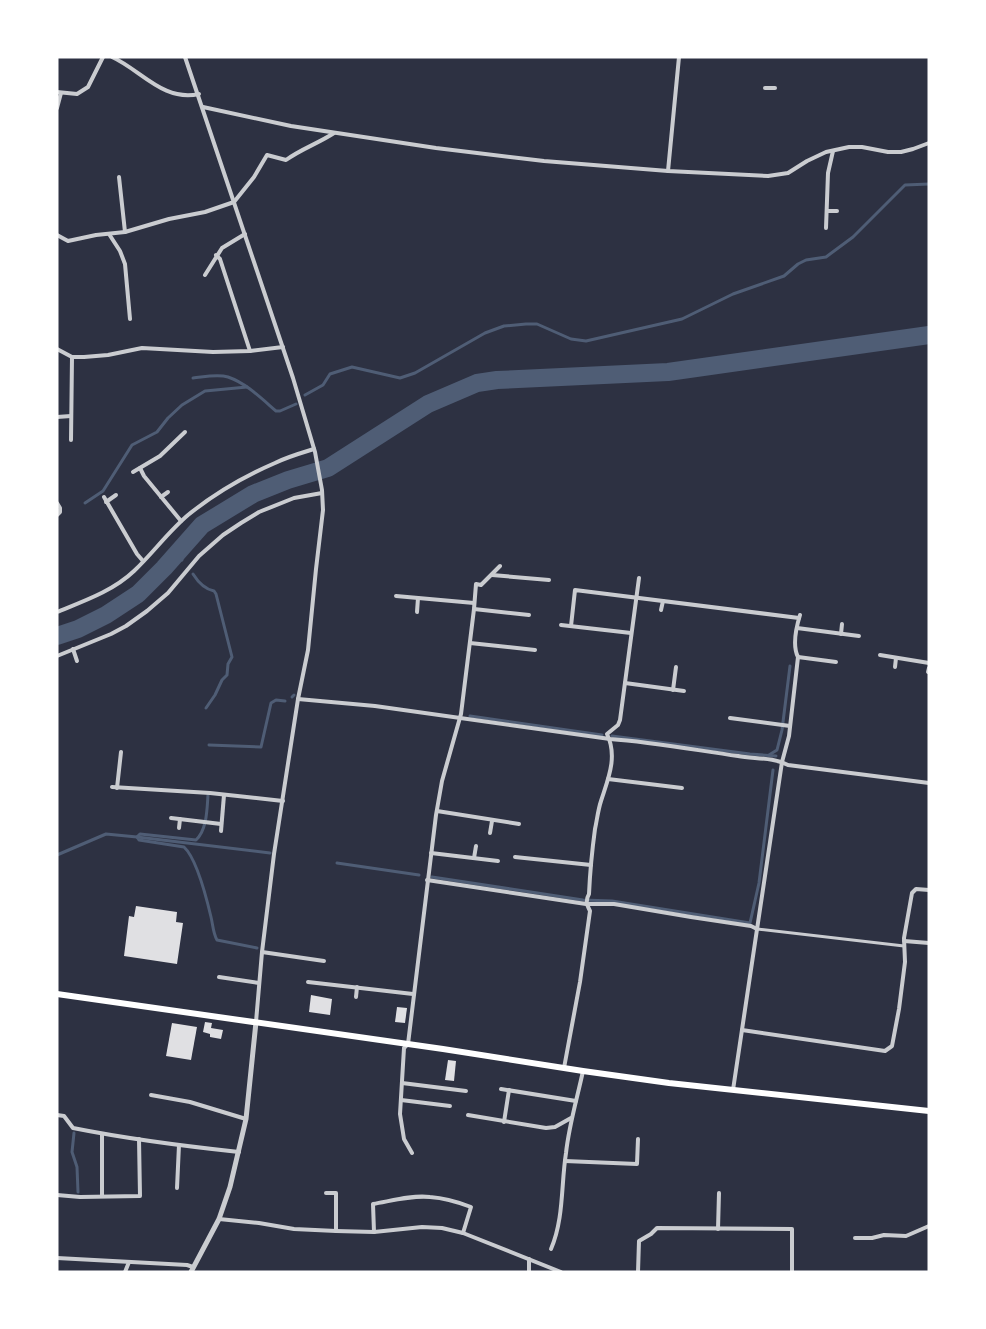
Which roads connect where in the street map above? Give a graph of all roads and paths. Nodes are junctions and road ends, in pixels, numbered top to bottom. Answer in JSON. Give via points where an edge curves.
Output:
{"nodes":[{"id":1,"x":103,"y":57,"type":"edge"},
{"id":2,"x":112,"y":57,"type":"edge"},
{"id":3,"x":185,"y":57,"type":"edge"},
{"id":4,"x":680,"y":57,"type":"edge"},
{"id":5,"x":765,"y":88,"type":"dead end"},
{"id":6,"x":775,"y":88,"type":"dead end"},
{"id":7,"x":59,"y":92,"type":"edge"},
{"id":8,"x":199,"y":94,"type":"junction"},
{"id":9,"x":203,"y":107,"type":"junction"},
{"id":10,"x":57,"y":108,"type":"edge"},
{"id":11,"x":335,"y":132,"type":"junction"},
{"id":12,"x":929,"y":143,"type":"edge"},
{"id":13,"x":833,"y":150,"type":"junction"},
{"id":14,"x":668,"y":171,"type":"junction"},
{"id":15,"x":119,"y":177,"type":"dead end"},
{"id":16,"x":234,"y":202,"type":"junction"},
{"id":17,"x":826,"y":211,"type":"junction"},
{"id":18,"x":837,"y":211,"type":"dead end"},
{"id":19,"x":826,"y":228,"type":"dead end"},
{"id":20,"x":124,"y":232,"type":"junction"},
{"id":21,"x":109,"y":234,"type":"junction"},
{"id":22,"x":245,"y":234,"type":"junction"},
{"id":23,"x":57,"y":235,"type":"edge"},
{"id":24,"x":216,"y":255,"type":"junction"},
{"id":25,"x":204,"y":275,"type":"dead end"},
{"id":26,"x":130,"y":319,"type":"dead end"},
{"id":27,"x":283,"y":347,"type":"junction"},
{"id":28,"x":57,"y":349,"type":"edge"},
{"id":29,"x":250,"y":351,"type":"junction"},
{"id":30,"x":72,"y":357,"type":"junction"},
{"id":31,"x":70,"y":416,"type":"junction"},
{"id":32,"x":57,"y":417,"type":"edge"},
{"id":33,"x":185,"y":432,"type":"dead end"},
{"id":34,"x":71,"y":440,"type":"dead end"},
{"id":35,"x":315,"y":450,"type":"junction"},
{"id":36,"x":140,"y":468,"type":"junction"},
{"id":37,"x":133,"y":472,"type":"dead end"},
{"id":38,"x":168,"y":492,"type":"dead end"},
{"id":39,"x":322,"y":492,"type":"junction"},
{"id":40,"x":116,"y":495,"type":"dead end"},
{"id":41,"x":161,"y":497,"type":"junction"},
{"id":42,"x":57,"y":502,"type":"edge"},
{"id":43,"x":57,"y":514,"type":"edge"},
{"id":44,"x":181,"y":522,"type":"junction"},
{"id":45,"x":143,"y":561,"type":"junction"},
{"id":46,"x":500,"y":566,"type":"dead end"},
{"id":47,"x":491,"y":574,"type":"junction"},
{"id":48,"x":639,"y":578,"type":"dead end"},
{"id":49,"x":549,"y":580,"type":"dead end"},
{"id":50,"x":396,"y":596,"type":"dead end"},
{"id":51,"x":636,"y":597,"type":"junction"},
{"id":52,"x":418,"y":598,"type":"junction"},
{"id":53,"x":663,"y":601,"type":"junction"},
{"id":54,"x":474,"y":603,"type":"junction"},
{"id":55,"x":474,"y":609,"type":"junction"},
{"id":56,"x":661,"y":610,"type":"dead end"},
{"id":57,"x":57,"y":612,"type":"edge"},
{"id":58,"x":417,"y":612,"type":"dead end"},
{"id":59,"x":529,"y":615,"type":"dead end"},
{"id":60,"x":843,"y":624,"type":"dead end"},
{"id":61,"x":561,"y":625,"type":"dead end"},
{"id":62,"x":571,"y":626,"type":"junction"},
{"id":63,"x":797,"y":628,"type":"junction"},
{"id":64,"x":631,"y":633,"type":"junction"},
{"id":65,"x":841,"y":634,"type":"junction"},
{"id":66,"x":859,"y":636,"type":"dead end"},
{"id":67,"x":470,"y":643,"type":"junction"},
{"id":68,"x":73,"y":649,"type":"junction"},
{"id":69,"x":535,"y":650,"type":"dead end"},
{"id":70,"x":880,"y":655,"type":"dead end"},
{"id":71,"x":57,"y":656,"type":"edge"},
{"id":72,"x":798,"y":657,"type":"junction"},
{"id":73,"x":896,"y":658,"type":"junction"},
{"id":74,"x":77,"y":661,"type":"dead end"},
{"id":75,"x":836,"y":662,"type":"dead end"},
{"id":76,"x":676,"y":667,"type":"dead end"},
{"id":77,"x":895,"y":667,"type":"dead end"},
{"id":78,"x":929,"y":668,"type":"edge"},
{"id":79,"x":625,"y":683,"type":"junction"},
{"id":80,"x":673,"y":690,"type":"junction"},
{"id":81,"x":684,"y":691,"type":"dead end"},
{"id":82,"x":298,"y":699,"type":"junction"},
{"id":83,"x":459,"y":718,"type":"junction"},
{"id":84,"x":730,"y":718,"type":"dead end"},
{"id":85,"x":786,"y":726,"type":"junction"},
{"id":86,"x":610,"y":739,"type":"junction"},
{"id":87,"x":121,"y":752,"type":"dead end"},
{"id":88,"x":782,"y":762,"type":"junction"},
{"id":89,"x":608,"y":779,"type":"junction"},
{"id":90,"x":929,"y":783,"type":"edge"},
{"id":91,"x":682,"y":788,"type":"dead end"},
{"id":92,"x":224,"y":795,"type":"junction"},
{"id":93,"x":283,"y":801,"type":"junction"},
{"id":94,"x":437,"y":811,"type":"junction"},
{"id":95,"x":171,"y":818,"type":"dead end"},
{"id":96,"x":180,"y":819,"type":"junction"},
{"id":97,"x":492,"y":821,"type":"junction"},
{"id":98,"x":221,"y":824,"type":"junction"},
{"id":99,"x":519,"y":824,"type":"dead end"},
{"id":100,"x":179,"y":828,"type":"dead end"},
{"id":101,"x":221,"y":831,"type":"dead end"},
{"id":102,"x":490,"y":834,"type":"dead end"},
{"id":103,"x":476,"y":846,"type":"dead end"},
{"id":104,"x":431,"y":853,"type":"junction"},
{"id":105,"x":515,"y":857,"type":"dead end"},
{"id":106,"x":474,"y":858,"type":"junction"},
{"id":107,"x":498,"y":861,"type":"dead end"},
{"id":108,"x":591,"y":865,"type":"junction"},
{"id":109,"x":427,"y":880,"type":"junction"},
{"id":110,"x":929,"y":890,"type":"edge"},
{"id":111,"x":586,"y":901,"type":"junction"},
{"id":112,"x":757,"y":929,"type":"junction"},
{"id":113,"x":929,"y":943,"type":"edge"},
{"id":114,"x":905,"y":944,"type":"junction"},
{"id":115,"x":262,"y":952,"type":"junction"},
{"id":116,"x":324,"y":961,"type":"dead end"},
{"id":117,"x":219,"y":977,"type":"dead end"},
{"id":118,"x":308,"y":982,"type":"dead end"},
{"id":119,"x":259,"y":983,"type":"junction"},
{"id":120,"x":357,"y":987,"type":"junction"},
{"id":121,"x":57,"y":994,"type":"edge"},
{"id":122,"x":413,"y":994,"type":"junction"},
{"id":123,"x":356,"y":996,"type":"dead end"},
{"id":124,"x":256,"y":1022,"type":"junction"},
{"id":125,"x":742,"y":1030,"type":"junction"},
{"id":126,"x":408,"y":1044,"type":"junction"},
{"id":127,"x":564,"y":1068,"type":"junction"},
{"id":128,"x":583,"y":1071,"type":"junction"},
{"id":129,"x":402,"y":1083,"type":"junction"},
{"id":130,"x":501,"y":1089,"type":"dead end"},
{"id":131,"x":509,"y":1090,"type":"junction"},
{"id":132,"x":733,"y":1090,"type":"junction"},
{"id":133,"x":466,"y":1091,"type":"dead end"},
{"id":134,"x":151,"y":1095,"type":"dead end"},
{"id":135,"x":401,"y":1100,"type":"junction"},
{"id":136,"x":576,"y":1101,"type":"junction"},
{"id":137,"x":450,"y":1106,"type":"dead end"},
{"id":138,"x":929,"y":1111,"type":"edge"},
{"id":139,"x":468,"y":1115,"type":"dead end"},
{"id":140,"x":57,"y":1116,"type":"edge"},
{"id":141,"x":571,"y":1117,"type":"junction"},
{"id":142,"x":246,"y":1119,"type":"junction"},
{"id":143,"x":504,"y":1122,"type":"junction"},
{"id":144,"x":102,"y":1134,"type":"junction"},
{"id":145,"x":139,"y":1139,"type":"junction"},
{"id":146,"x":638,"y":1139,"type":"dead end"},
{"id":147,"x":179,"y":1145,"type":"junction"},
{"id":148,"x":239,"y":1152,"type":"junction"},
{"id":149,"x":412,"y":1153,"type":"dead end"},
{"id":150,"x":565,"y":1161,"type":"junction"},
{"id":151,"x":177,"y":1188,"type":"dead end"},
{"id":152,"x":326,"y":1193,"type":"dead end"},
{"id":153,"x":719,"y":1193,"type":"dead end"},
{"id":154,"x":57,"y":1195,"type":"edge"},
{"id":155,"x":102,"y":1196,"type":"junction"},
{"id":156,"x":219,"y":1219,"type":"junction"},
{"id":157,"x":929,"y":1226,"type":"edge"},
{"id":158,"x":718,"y":1229,"type":"junction"},
{"id":159,"x":336,"y":1231,"type":"junction"},
{"id":160,"x":374,"y":1232,"type":"junction"},
{"id":161,"x":462,"y":1233,"type":"junction"},
{"id":162,"x":855,"y":1238,"type":"dead end"},
{"id":163,"x":551,"y":1249,"type":"dead end"},
{"id":164,"x":57,"y":1258,"type":"edge"},
{"id":165,"x":530,"y":1259,"type":"junction"},
{"id":166,"x":129,"y":1262,"type":"junction"},
{"id":167,"x":192,"y":1270,"type":"edge"},
{"id":168,"x":125,"y":1272,"type":"edge"},
{"id":169,"x":529,"y":1272,"type":"edge"},
{"id":170,"x":561,"y":1272,"type":"edge"},
{"id":171,"x":638,"y":1272,"type":"edge"},
{"id":172,"x":792,"y":1272,"type":"edge"}],
"edges":[{"from":1,"to":7,"type":"street","via":[[88,87],[77,94]]},
{"from":2,"to":8,"type":"street","via":[[167,92]]},
{"from":3,"to":8,"type":"street"},
{"from":4,"to":14,"type":"street"},
{"from":5,"to":6,"type":"street"},
{"from":7,"to":10,"type":"street"},
{"from":8,"to":9,"type":"street"},
{"from":9,"to":11,"type":"street"},
{"from":9,"to":16,"type":"street"},
{"from":11,"to":14,"type":"street","via":[[544,161]]},
{"from":11,"to":16,"type":"street","via":[[286,160],[267,155]]},
{"from":12,"to":13,"type":"street","via":[[901,152],[862,147]]},
{"from":13,"to":14,"type":"street","via":[[788,172],[768,176]]},
{"from":13,"to":17,"type":"street"},
{"from":15,"to":20,"type":"street"},
{"from":16,"to":20,"type":"street"},
{"from":16,"to":22,"type":"street"},
{"from":17,"to":18,"type":"street"},
{"from":17,"to":19,"type":"street"},
{"from":20,"to":21,"type":"street"},
{"from":21,"to":23,"type":"street","via":[[68,241]]},
{"from":21,"to":26,"type":"street","via":[[125,264]]},
{"from":22,"to":24,"type":"street"},
{"from":22,"to":27,"type":"street"},
{"from":24,"to":25,"type":"street"},
{"from":24,"to":29,"type":"street"},
{"from":27,"to":29,"type":"street"},
{"from":27,"to":35,"type":"street"},
{"from":28,"to":30,"type":"street"},
{"from":29,"to":30,"type":"street","via":[[142,348]]},
{"from":30,"to":31,"type":"street"},
{"from":31,"to":32,"type":"street"},
{"from":31,"to":34,"type":"street"},
{"from":33,"to":36,"type":"street","via":[[160,456]]},
{"from":35,"to":39,"type":"street"},
{"from":35,"to":44,"type":"street","via":[[249,475]]},
{"from":36,"to":37,"type":"street"},
{"from":36,"to":41,"type":"street"},
{"from":38,"to":41,"type":"street"},
{"from":39,"to":68,"type":"street","via":[[294,498],[241,523],[200,556],[147,611],[111,634]]},
{"from":39,"to":82,"type":"street","via":[[308,650]]},
{"from":40,"to":45,"type":"street","via":[[105,500]]},
{"from":41,"to":44,"type":"street"},
{"from":42,"to":43,"type":"street"},
{"from":44,"to":45,"type":"street"},
{"from":45,"to":57,"type":"street","via":[[105,591]]},
{"from":46,"to":47,"type":"street"},
{"from":47,"to":49,"type":"street"},
{"from":47,"to":54,"type":"street","via":[[481,585],[476,584]]},
{"from":48,"to":51,"type":"street"},
{"from":50,"to":52,"type":"street"},
{"from":51,"to":53,"type":"street"},
{"from":51,"to":62,"type":"street","via":[[575,590]]},
{"from":51,"to":64,"type":"street"},
{"from":52,"to":54,"type":"street"},
{"from":52,"to":58,"type":"street"},
{"from":53,"to":56,"type":"street"},
{"from":53,"to":63,"type":"street","via":[[800,617]]},
{"from":54,"to":55,"type":"street"},
{"from":55,"to":59,"type":"street"},
{"from":55,"to":67,"type":"street"},
{"from":60,"to":65,"type":"street"},
{"from":61,"to":62,"type":"street"},
{"from":62,"to":64,"type":"street"},
{"from":63,"to":65,"type":"street"},
{"from":63,"to":72,"type":"street","via":[[794,650]]},
{"from":64,"to":79,"type":"street"},
{"from":65,"to":66,"type":"street"},
{"from":67,"to":69,"type":"street"},
{"from":67,"to":83,"type":"street"},
{"from":68,"to":71,"type":"street"},
{"from":68,"to":74,"type":"street"},
{"from":70,"to":73,"type":"street"},
{"from":72,"to":75,"type":"street"},
{"from":72,"to":85,"type":"street"},
{"from":73,"to":77,"type":"street"},
{"from":73,"to":78,"type":"street"},
{"from":76,"to":80,"type":"street"},
{"from":79,"to":80,"type":"street"},
{"from":79,"to":86,"type":"street","via":[[620,720],[607,734]]},
{"from":80,"to":81,"type":"street"},
{"from":82,"to":83,"type":"street"},
{"from":82,"to":93,"type":"street"},
{"from":83,"to":86,"type":"street"},
{"from":83,"to":94,"type":"street"},
{"from":84,"to":85,"type":"street"},
{"from":85,"to":88,"type":"street"},
{"from":86,"to":88,"type":"street"},
{"from":86,"to":89,"type":"street","via":[[612,761]]},
{"from":87,"to":92,"type":"street","via":[[115,788]]},
{"from":88,"to":90,"type":"street"},
{"from":88,"to":112,"type":"street"},
{"from":89,"to":91,"type":"street"},
{"from":89,"to":108,"type":"street","via":[[600,804]]},
{"from":92,"to":93,"type":"street"},
{"from":92,"to":98,"type":"street"},
{"from":93,"to":115,"type":"street"},
{"from":94,"to":97,"type":"street"},
{"from":94,"to":104,"type":"street"},
{"from":95,"to":96,"type":"street"},
{"from":96,"to":98,"type":"street"},
{"from":96,"to":100,"type":"street"},
{"from":97,"to":99,"type":"street"},
{"from":97,"to":102,"type":"street"},
{"from":98,"to":101,"type":"street"},
{"from":103,"to":106,"type":"street"},
{"from":104,"to":106,"type":"street"},
{"from":104,"to":109,"type":"street"},
{"from":105,"to":108,"type":"street"},
{"from":106,"to":107,"type":"street"},
{"from":108,"to":111,"type":"street"},
{"from":109,"to":111,"type":"street"},
{"from":109,"to":122,"type":"street"},
{"from":110,"to":114,"type":"street","via":[[912,893]]},
{"from":111,"to":112,"type":"street"},
{"from":111,"to":127,"type":"street","via":[[590,911],[583,968]]},
{"from":112,"to":114,"type":"street"},
{"from":112,"to":125,"type":"street"},
{"from":113,"to":114,"type":"street"},
{"from":114,"to":125,"type":"street","via":[[899,1009],[892,1046],[885,1051]]},
{"from":115,"to":116,"type":"street"},
{"from":115,"to":119,"type":"street"},
{"from":117,"to":119,"type":"street"},
{"from":118,"to":120,"type":"street"},
{"from":119,"to":124,"type":"street"},
{"from":120,"to":122,"type":"street"},
{"from":120,"to":123,"type":"street"},
{"from":121,"to":124,"type":"main road"},
{"from":122,"to":126,"type":"street"},
{"from":124,"to":126,"type":"main road"},
{"from":124,"to":142,"type":"street"},
{"from":125,"to":132,"type":"street"},
{"from":126,"to":127,"type":"main road"},
{"from":126,"to":129,"type":"street","via":[[404,1048]]},
{"from":127,"to":128,"type":"main road"},
{"from":128,"to":132,"type":"main road"},
{"from":128,"to":136,"type":"street"},
{"from":129,"to":133,"type":"street"},
{"from":129,"to":135,"type":"street"},
{"from":130,"to":131,"type":"street"},
{"from":131,"to":136,"type":"street"},
{"from":131,"to":143,"type":"street"},
{"from":132,"to":138,"type":"main road"},
{"from":134,"to":142,"type":"street"},
{"from":135,"to":137,"type":"street"},
{"from":135,"to":149,"type":"street","via":[[402,1140]]},
{"from":136,"to":141,"type":"street"},
{"from":139,"to":143,"type":"street"},
{"from":140,"to":144,"type":"street","via":[[64,1116],[73,1128]]},
{"from":141,"to":143,"type":"street","via":[[546,1128]]},
{"from":141,"to":150,"type":"street"},
{"from":142,"to":148,"type":"street"},
{"from":144,"to":145,"type":"street"},
{"from":144,"to":155,"type":"street"},
{"from":145,"to":147,"type":"street"},
{"from":145,"to":155,"type":"street","via":[[140,1196]]},
{"from":146,"to":150,"type":"street","via":[[637,1164]]},
{"from":147,"to":148,"type":"street"},
{"from":147,"to":151,"type":"street"},
{"from":148,"to":156,"type":"street"},
{"from":150,"to":163,"type":"street","via":[[557,1235]]},
{"from":152,"to":159,"type":"street","via":[[336,1193]]},
{"from":153,"to":158,"type":"street"},
{"from":154,"to":155,"type":"street"},
{"from":156,"to":159,"type":"street"},
{"from":156,"to":167,"type":"street"},
{"from":157,"to":162,"type":"street","via":[[906,1236]]},
{"from":158,"to":171,"type":"street","via":[[657,1228],[639,1241]]},
{"from":158,"to":172,"type":"street","via":[[792,1229]]},
{"from":159,"to":160,"type":"street"},
{"from":160,"to":161,"type":"street","via":[[422,1227]]},
{"from":160,"to":161,"type":"street","via":[[373,1204],[430,1197],[471,1207]]},
{"from":161,"to":165,"type":"street"},
{"from":164,"to":166,"type":"street"},
{"from":165,"to":169,"type":"street"},
{"from":165,"to":170,"type":"street"},
{"from":166,"to":167,"type":"street","via":[[189,1265]]},
{"from":166,"to":168,"type":"street"}]}
